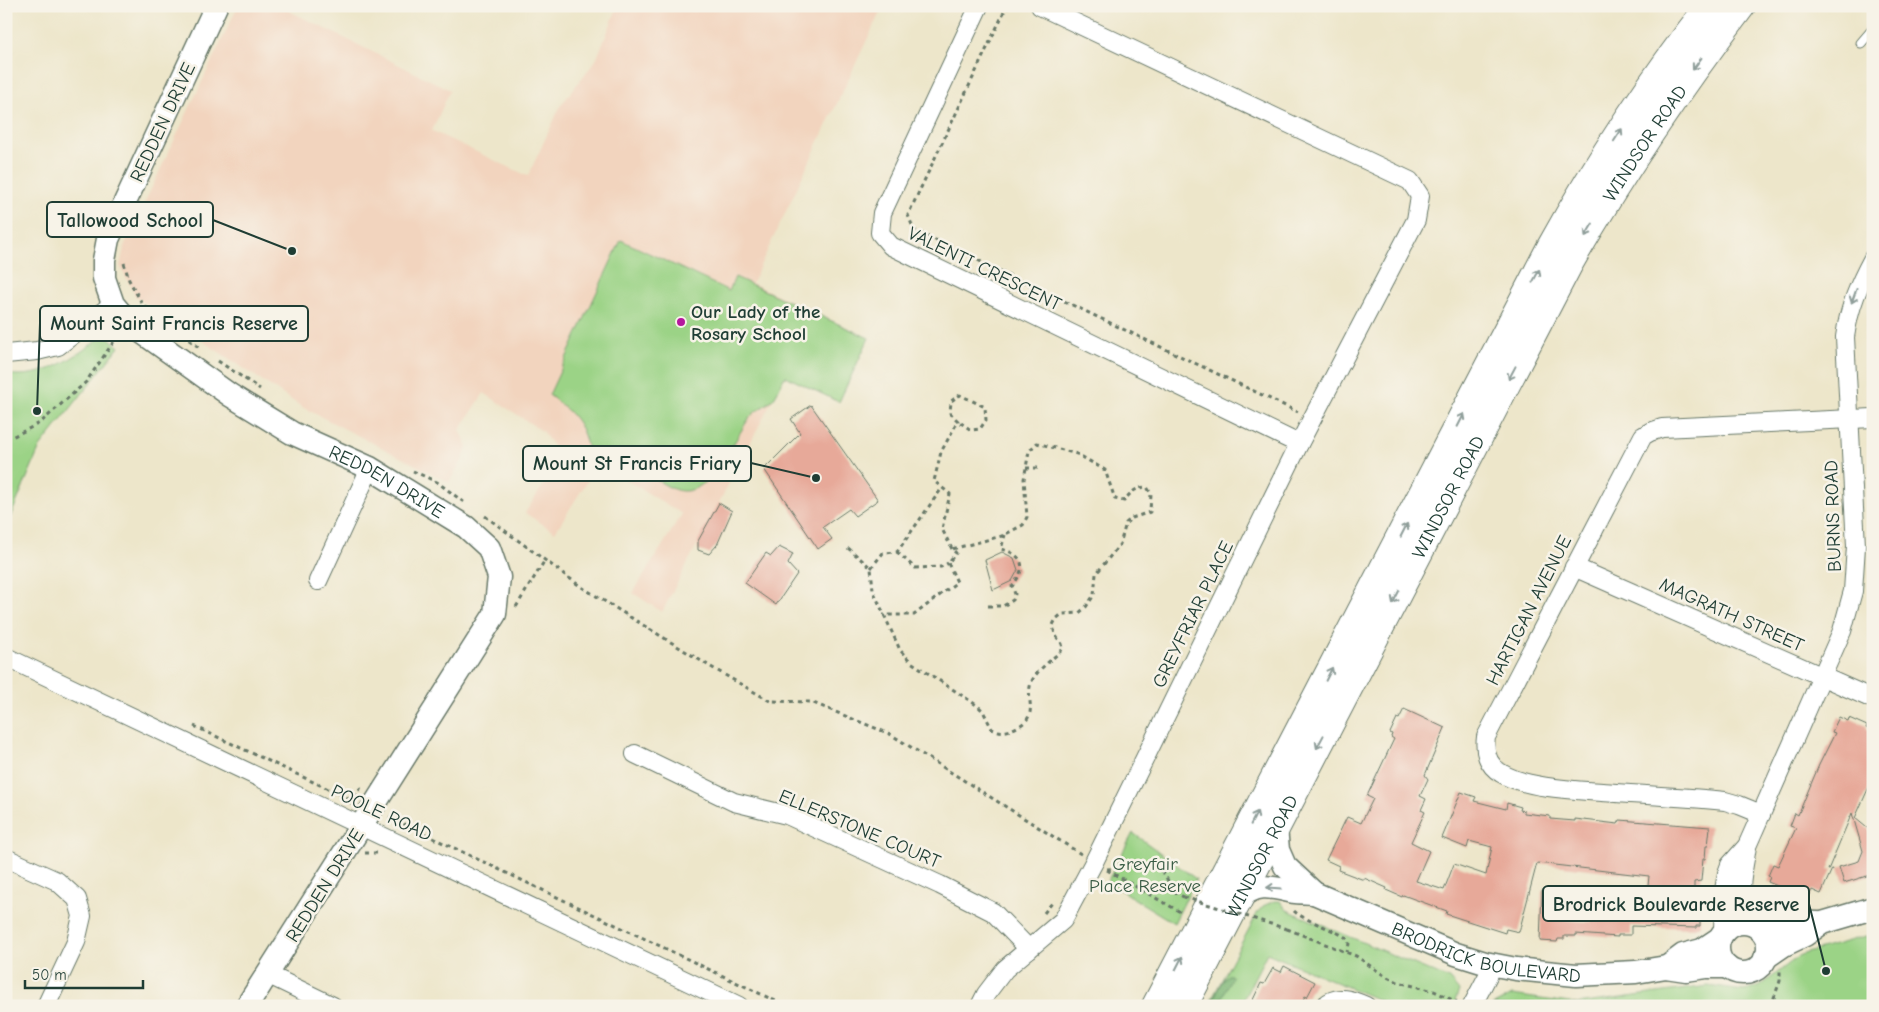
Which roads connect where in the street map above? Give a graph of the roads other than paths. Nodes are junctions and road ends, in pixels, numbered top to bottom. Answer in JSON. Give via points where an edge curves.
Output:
{"nodes":[{"id":1,"x":216,"y":6,"type":"edge"},
{"id":2,"x":979,"y":6,"type":"edge"},
{"id":3,"x":1040,"y":6,"type":"edge"},
{"id":4,"x":1717,"y":11,"type":"edge"},
{"id":5,"x":1873,"y":30,"type":"edge"},
{"id":6,"x":1861,"y":43,"type":"dead end"},
{"id":7,"x":1873,"y":258,"type":"edge"},
{"id":8,"x":113,"y":304,"type":"junction"},
{"id":9,"x":6,"y":354,"type":"edge"},
{"id":10,"x":1873,"y":418,"type":"edge"},
{"id":11,"x":1849,"y":419,"type":"junction"},
{"id":12,"x":1299,"y":444,"type":"junction"},
{"id":13,"x":370,"y":468,"type":"junction"},
{"id":14,"x":1574,"y":567,"type":"junction"},
{"id":15,"x":318,"y":581,"type":"dead end"},
{"id":16,"x":6,"y":658,"type":"edge"},
{"id":17,"x":1822,"y":676,"type":"junction"},
{"id":18,"x":1873,"y":699,"type":"edge"},
{"id":19,"x":634,"y":754,"type":"dead end"},
{"id":20,"x":1761,"y":814,"type":"junction"},
{"id":21,"x":367,"y":817,"type":"junction"},
{"id":22,"x":1276,"y":827,"type":"junction"},
{"id":23,"x":1747,"y":846,"type":"junction"},
{"id":24,"x":6,"y":858,"type":"edge"},
{"id":25,"x":1314,"y":893,"type":"junction"},
{"id":26,"x":1238,"y":900,"type":"junction"},
{"id":27,"x":1873,"y":908,"type":"edge"},
{"id":28,"x":1822,"y":923,"type":"junction"},
{"id":29,"x":1756,"y":926,"type":"junction"},
{"id":30,"x":1722,"y":935,"type":"junction"},
{"id":31,"x":1029,"y":949,"type":"junction"},
{"id":32,"x":1766,"y":958,"type":"junction"},
{"id":33,"x":1494,"y":964,"type":"junction"},
{"id":34,"x":1727,"y":967,"type":"junction"},
{"id":35,"x":1666,"y":968,"type":"junction"},
{"id":36,"x":268,"y":974,"type":"junction"},
{"id":37,"x":1467,"y":1005,"type":"edge"},
{"id":38,"x":46,"y":1006,"type":"edge"},
{"id":39,"x":247,"y":1006,"type":"edge"},
{"id":40,"x":333,"y":1006,"type":"edge"},
{"id":41,"x":739,"y":1006,"type":"edge"},
{"id":42,"x":980,"y":1006,"type":"edge"},
{"id":43,"x":1156,"y":1006,"type":"edge"},
{"id":44,"x":1183,"y":1006,"type":"edge"},
{"id":45,"x":1324,"y":1006,"type":"edge"},
{"id":46,"x":1366,"y":1006,"type":"edge"}],
"edges":[{"from":1,"to":8,"type":"street","name":"REDDEN DRIVE","via":[[108,239],[104,278]]},
{"from":2,"to":12,"type":"street","name":"VALENTI CRESCENT","via":[[882,213],[880,233],[891,246]]},
{"from":3,"to":12,"type":"street","name":"GREYFRIAR PLACE","via":[[1410,181],[1420,196],[1416,220]]},
{"from":4,"to":22,"type":"main road","name":"WINDSOR ROAD","one_way":true,"via":[[1672,98],[1568,265]]},
{"from":43,"to":4,"type":"main road","name":"WINDSOR ROAD","one_way":true,"via":[[1552,246],[1658,74]]},
{"from":5,"to":6,"type":"lane"},
{"from":7,"to":11,"type":"street","name":"BURNS ROAD","one_way":true,"via":[[1856,292],[1847,321]]},
{"from":8,"to":9,"type":"street","via":[[58,346]]},
{"from":8,"to":13,"type":"street","name":"REDDEN DRIVE","via":[[129,323],[230,395],[292,433]]},
{"from":10,"to":11,"type":"street","name":"HARTIGAN AVENUE"},
{"from":11,"to":14,"type":"street","name":"HARTIGAN AVENUE","via":[[1662,428],[1650,432],[1639,443]]},
{"from":11,"to":17,"type":"street","name":"BURNS ROAD","via":[[1855,576],[1848,611]]},
{"from":12,"to":31,"type":"street","name":"GREYFRIAR PLACE","via":[[1100,866],[1063,920]]},
{"from":13,"to":15,"type":"street"},
{"from":13,"to":21,"type":"street","name":"REDDEN DRIVE","via":[[466,528],[489,548],[499,577],[495,614]]},
{"from":14,"to":17,"type":"street","name":"MAGRATH STREET"},
{"from":14,"to":20,"type":"street","name":"HARTIGAN AVENUE","via":[[1486,737],[1486,752],[1493,767],[1507,776],[1555,788],[1724,801]]},
{"from":16,"to":21,"type":"street","name":"POOLE ROAD"},
{"from":17,"to":18,"type":"street","name":"MAGRATH STREET"},
{"from":17,"to":20,"type":"street","name":"BURNS ROAD"},
{"from":19,"to":31,"type":"street","name":"ELLERSTONE COURT","via":[[734,802],[787,815],[940,885],[993,912]]},
{"from":20,"to":23,"type":"street","name":"BURNS ROAD"},
{"from":21,"to":36,"type":"street","name":"REDDEN DRIVE"},
{"from":21,"to":41,"type":"street","name":"POOLE ROAD"},
{"from":22,"to":25,"type":"street","name":"BRODRICK BOULEVARD","via":[[1281,859],[1291,873]]},
{"from":22,"to":26,"type":"main road","name":"WINDSOR ROAD"},
{"from":23,"to":29,"type":"street","name":"BURNS ROAD","via":[[1740,897],[1743,909]]},
{"from":23,"to":30,"type":"street","name":"BURNS ROAD","via":[[1727,873]]},
{"from":24,"to":38,"type":"street","via":[[57,882],[76,898],[82,916],[76,942]]},
{"from":25,"to":26,"type":"street","name":"BRODRICK BOULEVARD","one_way":true,"via":[[1261,887]]},
{"from":25,"to":33,"type":"street","name":"BRODRICK BOULEVARD","via":[[1456,954]]},
{"from":26,"to":44,"type":"main road","name":"WINDSOR ROAD"},
{"from":27,"to":28,"type":"street"},
{"from":28,"to":29,"type":"street"},
{"from":28,"to":32,"type":"street"},
{"from":29,"to":30,"type":"street","via":[[1734,924]]},
{"from":29,"to":32,"type":"street","via":[[1768,945]]},
{"from":30,"to":34,"type":"street","via":[[1718,950],[1722,963]]},
{"from":30,"to":35,"type":"street","name":"BRODRICK BOULEVARD","via":[[1702,950],[1683,955]]},
{"from":31,"to":42,"type":"street","name":"GREYFRIAR PLACE","via":[[1004,969]]},
{"from":32,"to":34,"type":"street","via":[[1752,971],[1739,973]]},
{"from":33,"to":35,"type":"street","name":"BRODRICK BOULEVARD","via":[[1576,976]]},
{"from":33,"to":37,"type":"street"},
{"from":34,"to":35,"type":"street","name":"BRODRICK BOULEVARD"},
{"from":36,"to":39,"type":"street","name":"REDDEN DRIVE"},
{"from":36,"to":40,"type":"street"},
{"from":45,"to":46,"type":"street","via":[[1341,998]]}]}
